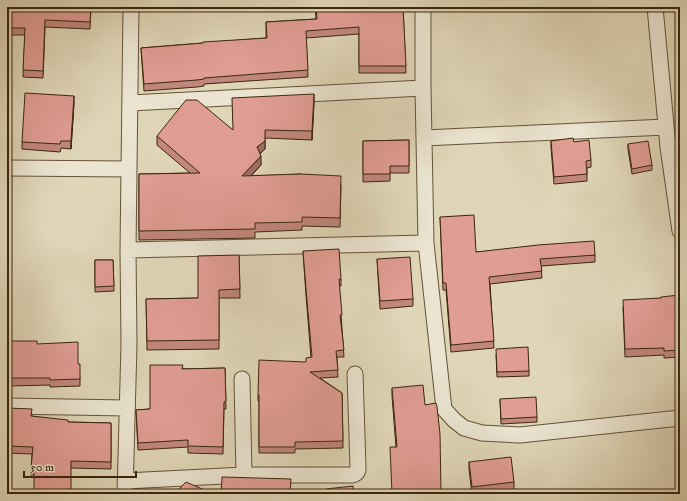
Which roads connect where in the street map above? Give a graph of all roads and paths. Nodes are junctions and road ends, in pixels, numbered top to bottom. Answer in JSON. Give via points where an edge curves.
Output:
{"nodes":[{"id":1,"x":132,"y":7,"type":"edge"},
{"id":2,"x":423,"y":7,"type":"edge"},
{"id":3,"x":655,"y":7,"type":"edge"},
{"id":4,"x":423,"y":88,"type":"junction"},
{"id":5,"x":130,"y":103,"type":"junction"},
{"id":6,"x":666,"y":127,"type":"junction"},
{"id":7,"x":424,"y":138,"type":"junction"},
{"id":8,"x":7,"y":168,"type":"edge"},
{"id":9,"x":130,"y":169,"type":"junction"},
{"id":10,"x":680,"y":231,"type":"edge"},
{"id":11,"x":426,"y":243,"type":"junction"},
{"id":12,"x":128,"y":250,"type":"junction"},
{"id":13,"x":355,"y":374,"type":"dead end"},
{"id":14,"x":242,"y":378,"type":"dead end"},
{"id":15,"x":7,"y":406,"type":"edge"},
{"id":16,"x":127,"y":408,"type":"junction"},
{"id":17,"x":680,"y":418,"type":"edge"},
{"id":18,"x":244,"y":475,"type":"junction"},
{"id":19,"x":125,"y":488,"type":"edge"}],
"edges":[{"from":1,"to":5,"type":"street"},
{"from":2,"to":4,"type":"street"},
{"from":3,"to":6,"type":"street"},
{"from":4,"to":5,"type":"street"},
{"from":4,"to":7,"type":"street"},
{"from":5,"to":9,"type":"street"},
{"from":6,"to":7,"type":"street"},
{"from":6,"to":10,"type":"street"},
{"from":7,"to":11,"type":"street"},
{"from":8,"to":9,"type":"street"},
{"from":9,"to":12,"type":"street"},
{"from":11,"to":12,"type":"street"},
{"from":11,"to":17,"type":"street","via":[[444,408],[464,428],[482,433],[520,435]]},
{"from":12,"to":16,"type":"street"},
{"from":13,"to":18,"type":"street","via":[[358,468],[356,474]]},
{"from":14,"to":18,"type":"street"},
{"from":15,"to":16,"type":"street"},
{"from":16,"to":19,"type":"street"},
{"from":18,"to":19,"type":"street"}]}
